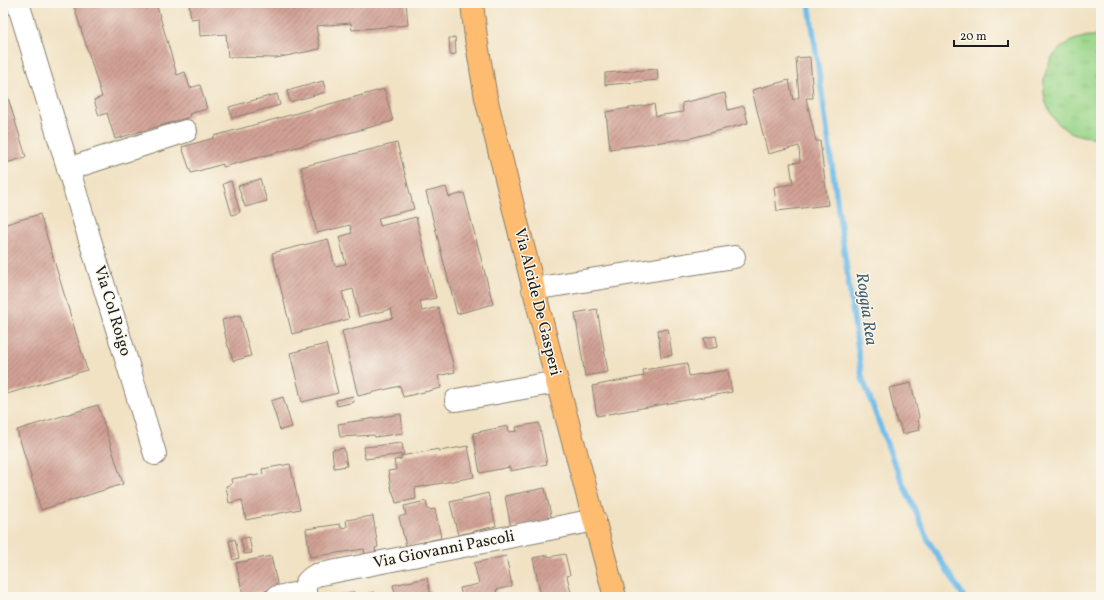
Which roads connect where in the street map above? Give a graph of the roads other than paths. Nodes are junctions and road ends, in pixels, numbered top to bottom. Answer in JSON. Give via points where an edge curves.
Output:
{"nodes":[{"id":1,"x":18,"y":3,"type":"edge"},
{"id":2,"x":472,"y":3,"type":"edge"},
{"id":3,"x":186,"y":131,"type":"dead end"},
{"id":4,"x":68,"y":169,"type":"junction"},
{"id":5,"x":734,"y":257,"type":"dead end"},
{"id":6,"x":533,"y":289,"type":"junction"},
{"id":7,"x":557,"y":382,"type":"junction"},
{"id":8,"x":456,"y":400,"type":"dead end"},
{"id":9,"x":155,"y":454,"type":"dead end"},
{"id":10,"x":595,"y":520,"type":"junction"},
{"id":11,"x":305,"y":595,"type":"edge"},
{"id":12,"x":277,"y":597,"type":"edge"},
{"id":13,"x":615,"y":597,"type":"edge"}],
"edges":[{"from":1,"to":4,"type":"street","name":"Via Col Roigo"},
{"from":2,"to":6,"type":"main road","name":"Via Alcide De Gasperi","via":[[486,98]]},
{"from":3,"to":4,"type":"street"},
{"from":4,"to":9,"type":"street","name":"Via Col Roigo"},
{"from":5,"to":6,"type":"street"},
{"from":6,"to":7,"type":"main road","name":"Via Alcide De Gasperi"},
{"from":7,"to":8,"type":"street"},
{"from":7,"to":10,"type":"main road","name":"Via Alcide De Gasperi"},
{"from":10,"to":11,"type":"street","name":"Via Giovanni Pascoli","via":[[316,575],[308,579]]},
{"from":10,"to":13,"type":"main road","name":"Via Alcide De Gasperi"},
{"from":11,"to":12,"type":"street","name":"Via Giovanni Pascoli"}]}
